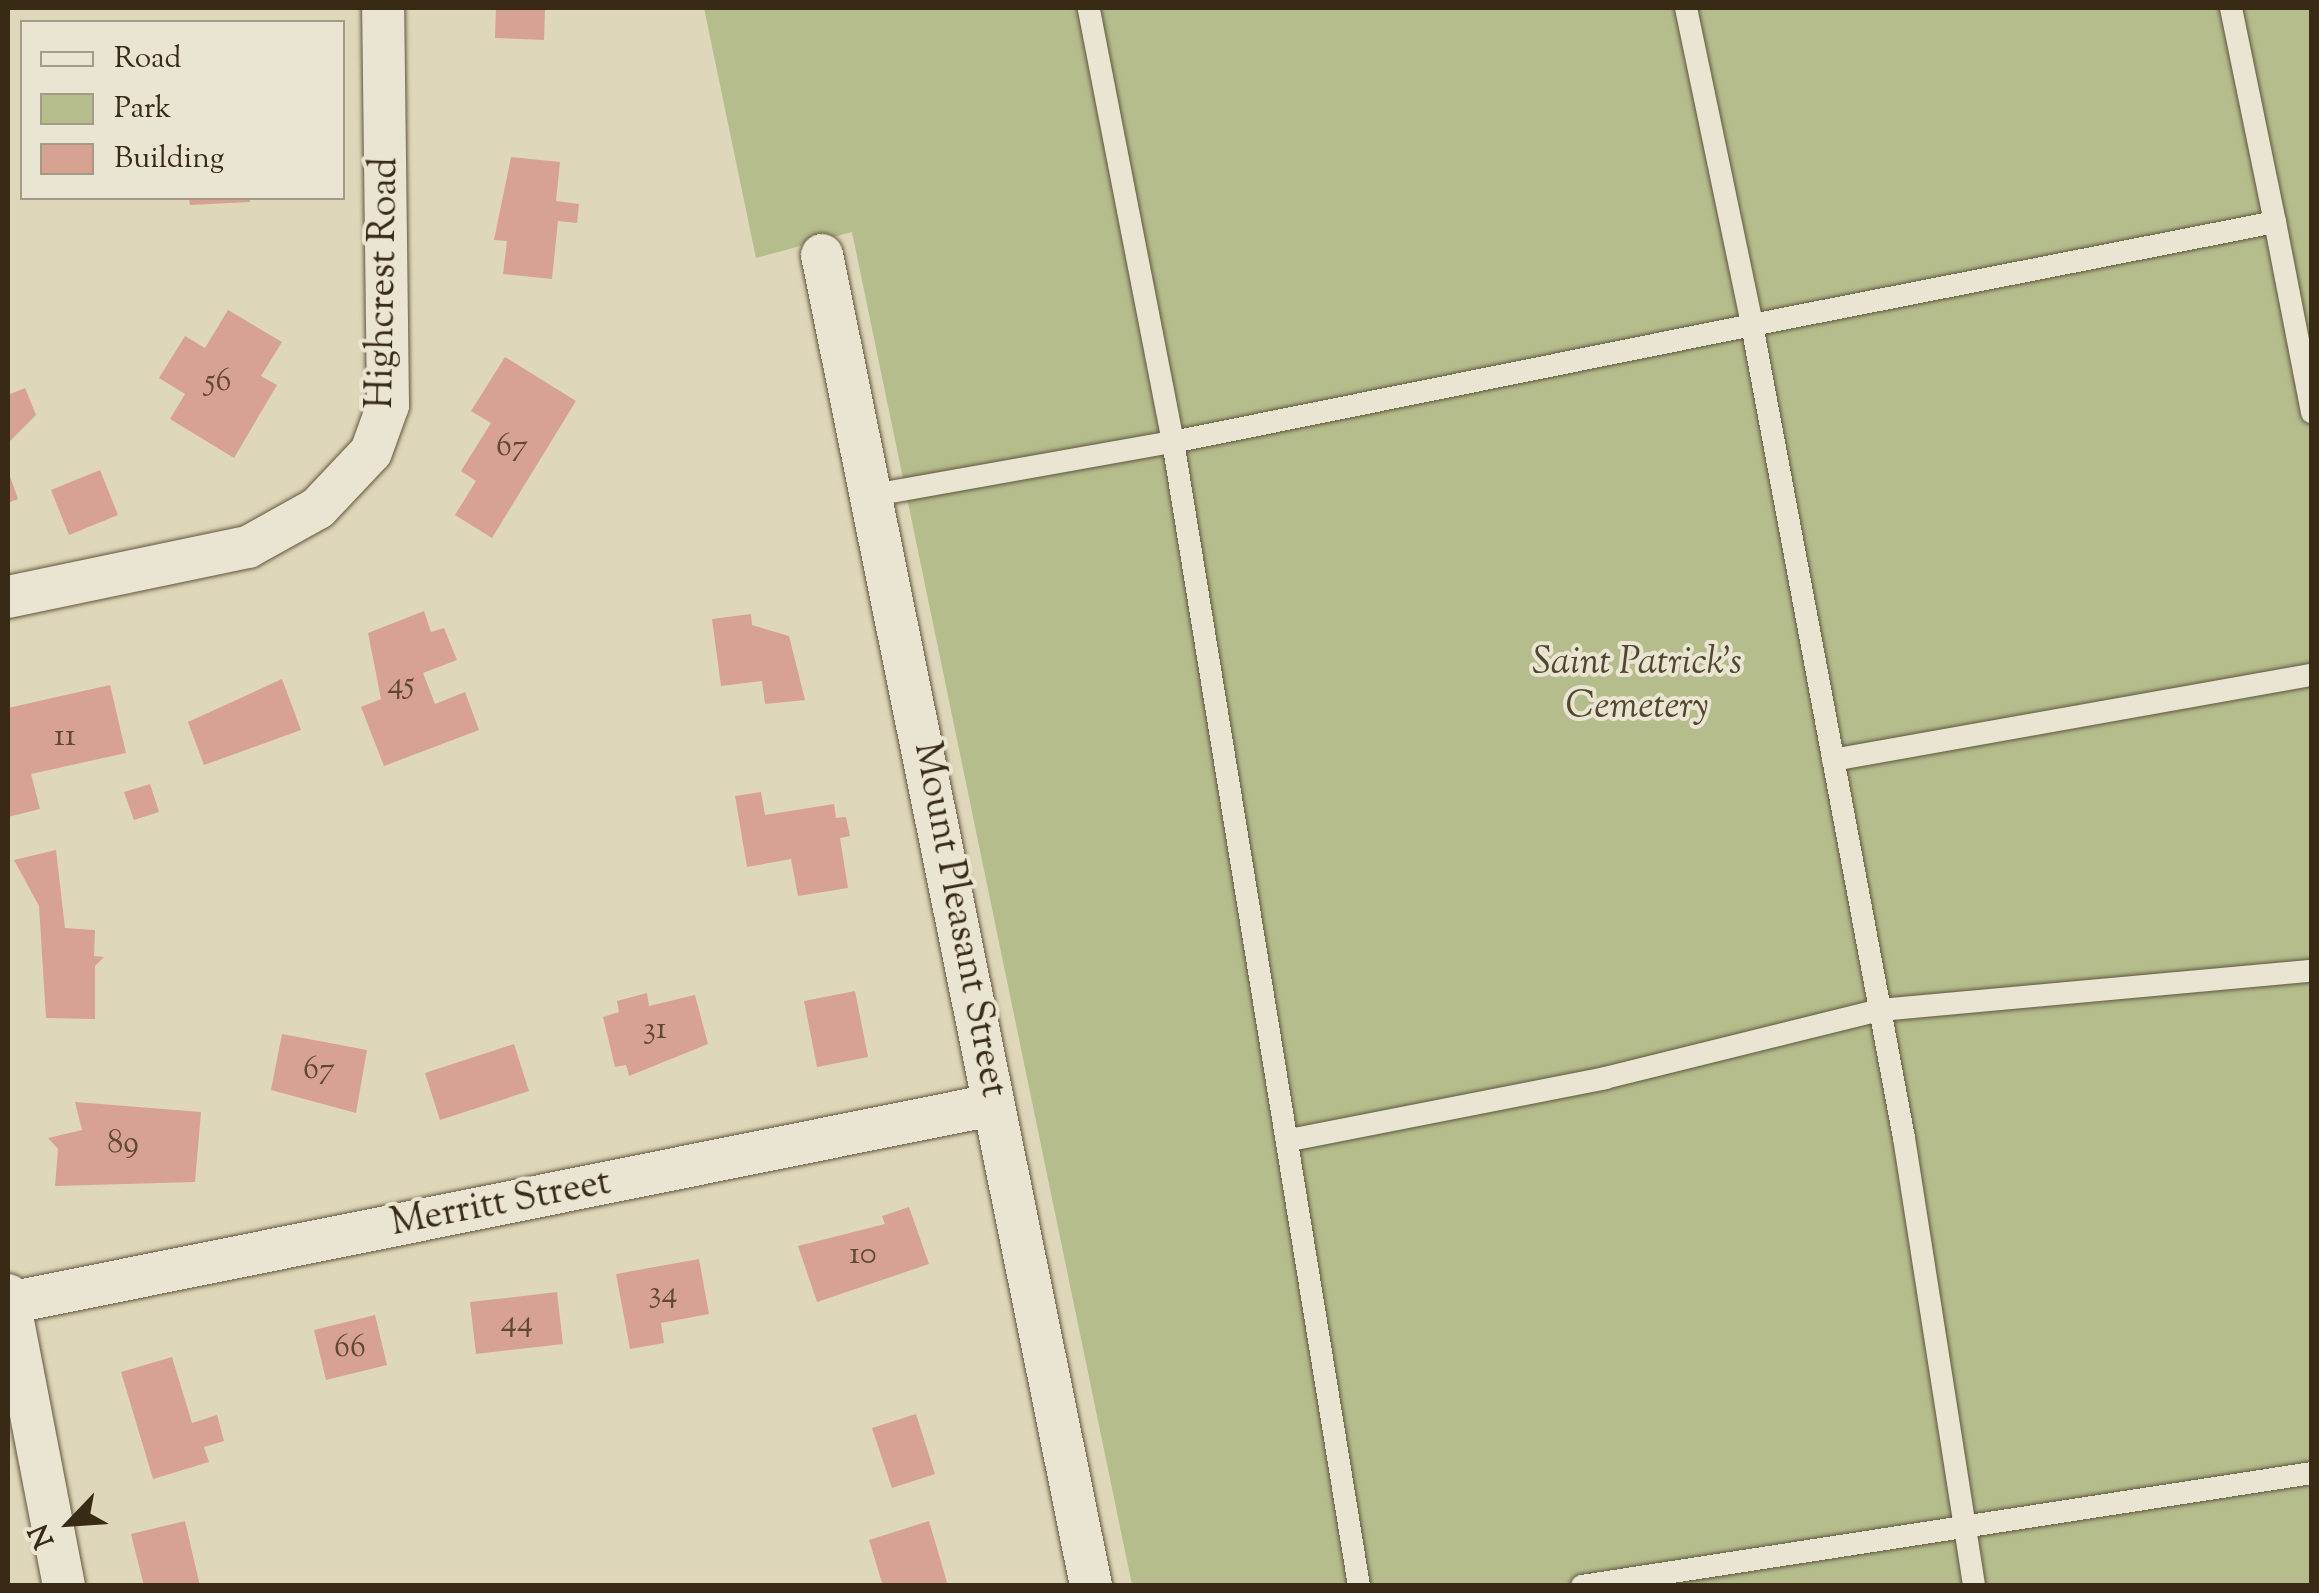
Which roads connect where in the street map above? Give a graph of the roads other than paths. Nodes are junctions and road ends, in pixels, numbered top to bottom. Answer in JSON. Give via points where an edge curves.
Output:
{"nodes":[{"id":1,"x":383,"y":8,"type":"edge"},
{"id":2,"x":1089,"y":8,"type":"edge"},
{"id":3,"x":1686,"y":8,"type":"edge"},
{"id":4,"x":2231,"y":8,"type":"edge"},
{"id":5,"x":2275,"y":222,"type":"junction"},
{"id":6,"x":822,"y":255,"type":"dead end"},
{"id":7,"x":1752,"y":325,"type":"junction"},
{"id":8,"x":2312,"y":412,"type":"edge"},
{"id":9,"x":1173,"y":442,"type":"junction"},
{"id":10,"x":874,"y":495,"type":"junction"},
{"id":11,"x":8,"y":597,"type":"edge"},
{"id":12,"x":2312,"y":674,"type":"edge"},
{"id":13,"x":1832,"y":760,"type":"junction"},
{"id":14,"x":2312,"y":972,"type":"edge"},
{"id":15,"x":1880,"y":1010,"type":"junction"},
{"id":16,"x":992,"y":1105,"type":"junction"},
{"id":17,"x":1290,"y":1140,"type":"junction"},
{"id":18,"x":8,"y":1299,"type":"edge"},
{"id":19,"x":2312,"y":1473,"type":"edge"},
{"id":20,"x":1965,"y":1530,"type":"junction"},
{"id":21,"x":64,"y":1586,"type":"edge"},
{"id":22,"x":1090,"y":1586,"type":"edge"},
{"id":23,"x":1360,"y":1586,"type":"edge"},
{"id":24,"x":1582,"y":1586,"type":"edge"},
{"id":25,"x":1974,"y":1586,"type":"edge"}],
"edges":[{"from":1,"to":11,"type":"street","name":"Highcrest Road","via":[[388,405],[371,452],[318,508],[248,546]]},
{"from":2,"to":9,"type":"lane"},
{"from":3,"to":7,"type":"lane"},
{"from":4,"to":5,"type":"lane"},
{"from":5,"to":7,"type":"lane"},
{"from":5,"to":8,"type":"lane"},
{"from":6,"to":10,"type":"street","name":"Mount Pleasant Street"},
{"from":7,"to":9,"type":"lane"},
{"from":7,"to":13,"type":"lane"},
{"from":9,"to":10,"type":"lane"},
{"from":9,"to":17,"type":"lane"},
{"from":10,"to":16,"type":"street","name":"Mount Pleasant Street"},
{"from":12,"to":13,"type":"lane"},
{"from":13,"to":15,"type":"lane"},
{"from":14,"to":15,"type":"lane"},
{"from":15,"to":17,"type":"lane","via":[[1604,1078]]},
{"from":15,"to":20,"type":"lane"},
{"from":16,"to":18,"type":"street","name":"Merritt Street"},
{"from":16,"to":22,"type":"street","name":"Mount Pleasant Street"},
{"from":17,"to":23,"type":"lane"},
{"from":18,"to":21,"type":"street"},
{"from":19,"to":20,"type":"lane"},
{"from":20,"to":24,"type":"lane"},
{"from":20,"to":25,"type":"lane"}]}
